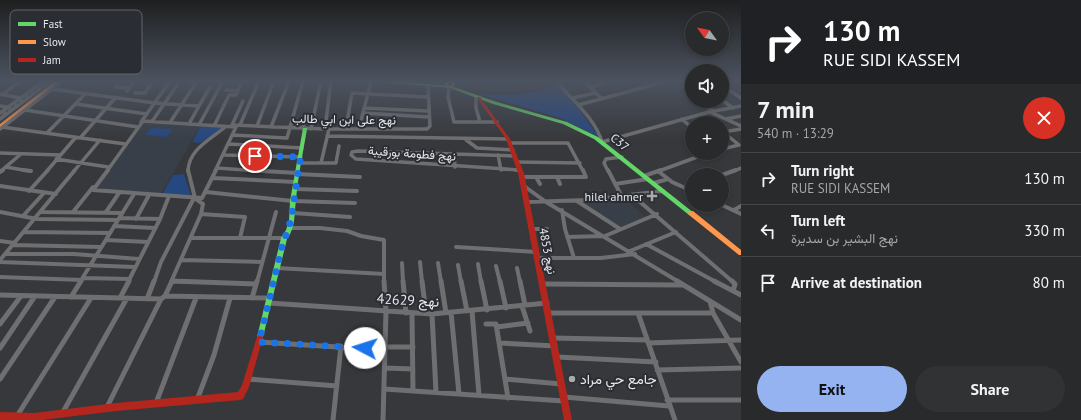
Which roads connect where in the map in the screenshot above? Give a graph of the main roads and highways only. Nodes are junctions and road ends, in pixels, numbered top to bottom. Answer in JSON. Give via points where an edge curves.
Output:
{"nodes":[{"id":1,"x":31,"y":101,"type":"edge"},
{"id":2,"x":33,"y":101,"type":"edge"},
{"id":3,"x":481,"y":101,"type":"edge"},
{"id":4,"x":490,"y":101,"type":"edge"},
{"id":5,"x":1,"y":124,"type":"edge"},
{"id":6,"x":307,"y":129,"type":"road end"},
{"id":7,"x":740,"y":252,"type":"edge"},
{"id":8,"x":0,"y":416,"type":"edge"},
{"id":9,"x":40,"y":418,"type":"edge"},
{"id":10,"x":568,"y":420,"type":"edge"}],
"edges":[{"from":1,"to":5,"type":"main road"},
{"from":2,"to":5,"type":"main road"},
{"from":3,"to":10,"type":"main road","name":"نهج 4853","via":[[509,141],[522,177]]},
{"from":4,"to":7,"type":"main road","name":"C37","via":[[565,123],[602,142]]},
{"from":6,"to":9,"type":"main road","via":[[296,182],[293,213],[284,238],[259,342],[240,396],[63,412]]},
{"from":8,"to":9,"type":"main road"}]}
